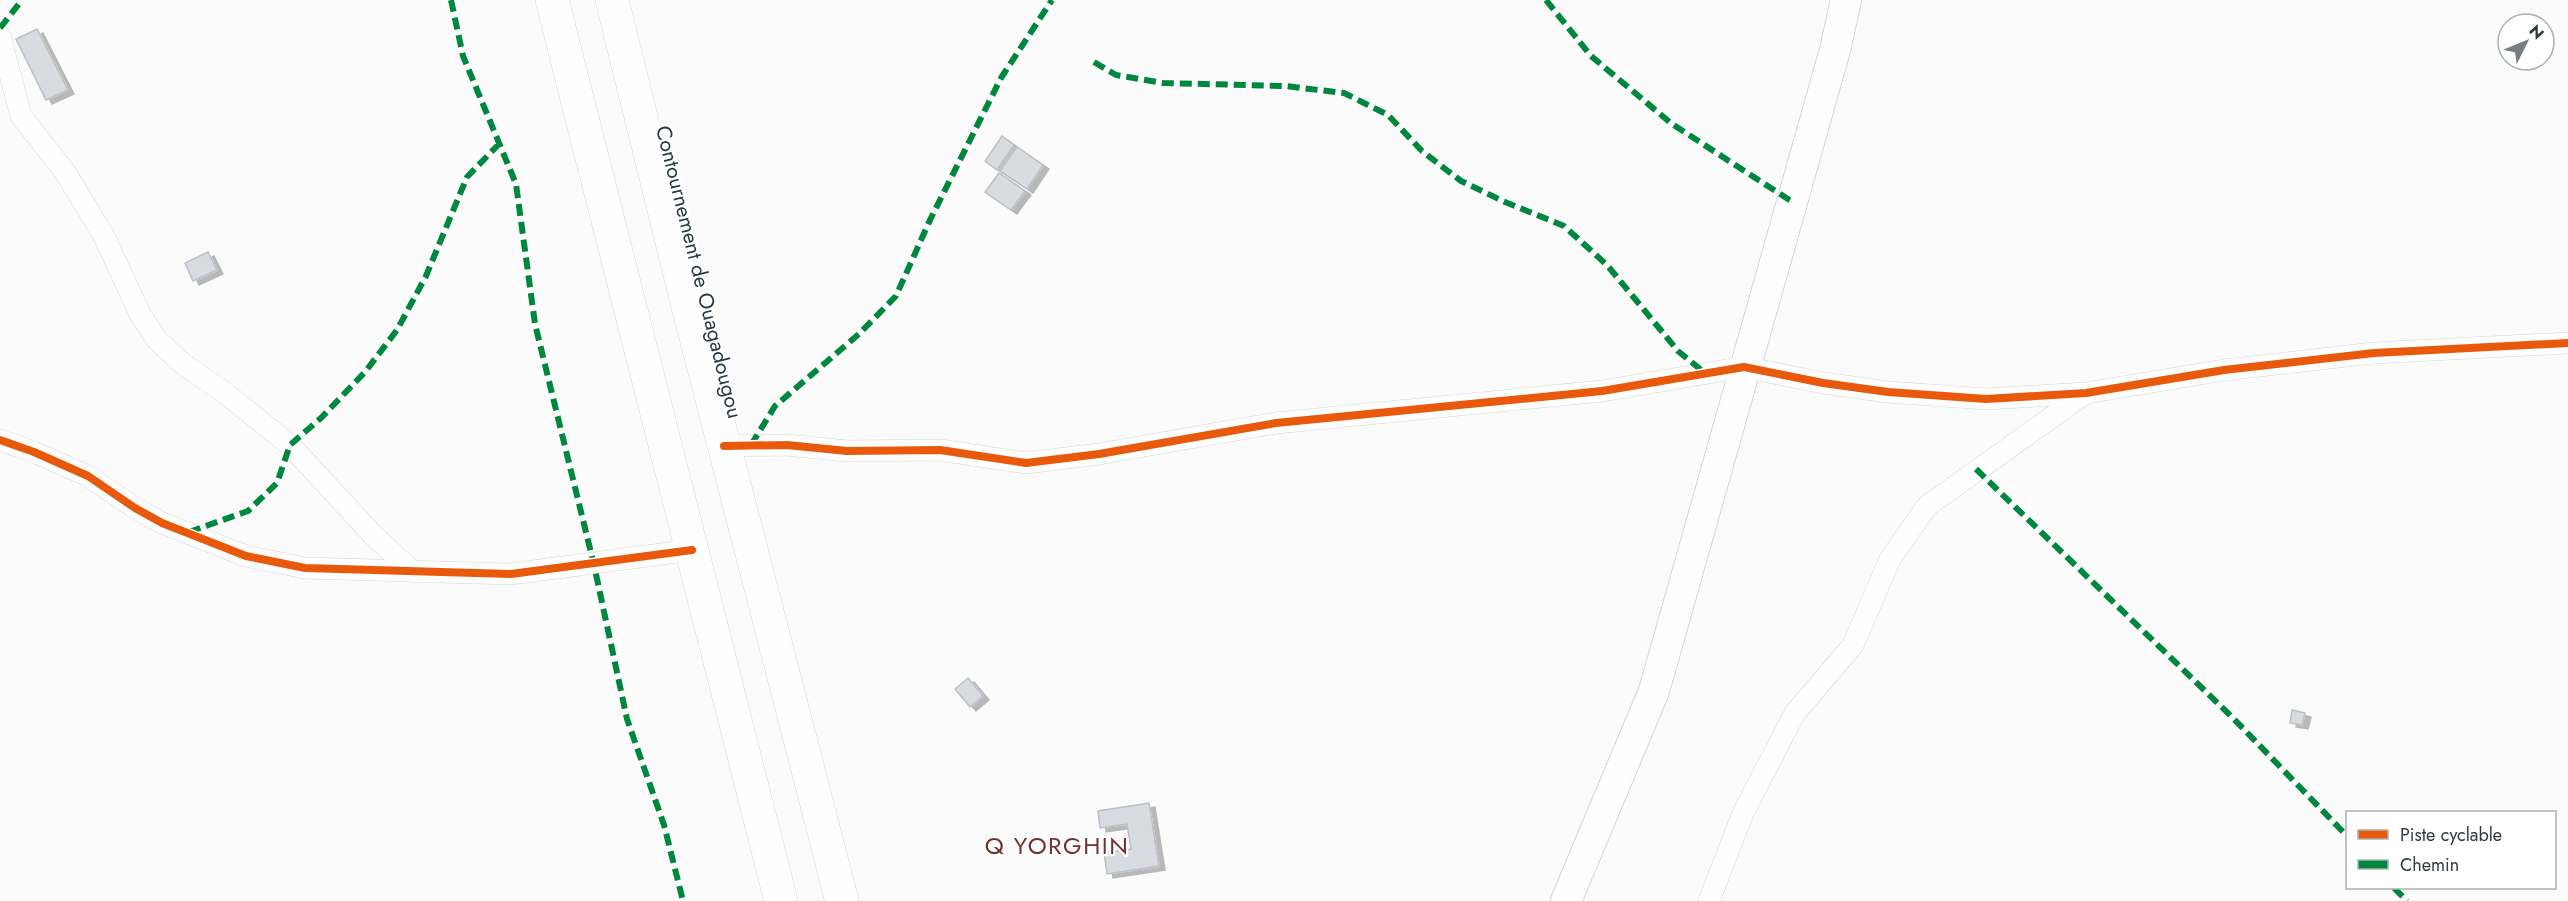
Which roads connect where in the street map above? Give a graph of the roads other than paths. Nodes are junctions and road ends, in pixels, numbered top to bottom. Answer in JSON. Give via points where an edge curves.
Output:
{"nodes":[{"id":1,"x":552,"y":0,"type":"edge"},
{"id":2,"x":612,"y":0,"type":"edge"},
{"id":3,"x":1846,"y":0,"type":"edge"},
{"id":4,"x":0,"y":36,"type":"edge"},
{"id":5,"x":2568,"y":343,"type":"edge"},
{"id":6,"x":1744,"y":367,"type":"junction"},
{"id":7,"x":2086,"y":393,"type":"junction"},
{"id":8,"x":0,"y":440,"type":"edge"},
{"id":9,"x":724,"y":446,"type":"junction"},
{"id":10,"x":692,"y":550,"type":"junction"},
{"id":11,"x":413,"y":572,"type":"junction"},
{"id":12,"x":781,"y":901,"type":"edge"},
{"id":13,"x":842,"y":901,"type":"edge"},
{"id":14,"x":1566,"y":901,"type":"edge"},
{"id":15,"x":1708,"y":901,"type":"edge"}],
"edges":[{"from":1,"to":10,"type":"highway"},
{"from":2,"to":9,"type":"highway","name":"Contournement de Ouagadougou"},
{"from":3,"to":6,"type":"main road"},
{"from":4,"to":11,"type":"street","via":[[21,116],[65,172],[104,236],[140,314],[157,340],[290,445]]},
{"from":5,"to":7,"type":"street","via":[[2374,353],[2224,370]]},
{"from":6,"to":7,"type":"street","via":[[1888,392],[1986,399]]},
{"from":6,"to":9,"type":"street","via":[[1602,391],[1276,423],[1026,463],[940,450]]},
{"from":6,"to":14,"type":"main road","via":[[1654,691]]},
{"from":7,"to":15,"type":"street","via":[[1927,506],[1890,559],[1853,645],[1795,713],[1743,813]]},
{"from":8,"to":11,"type":"street","via":[[88,477],[162,523],[246,556],[305,568]]},
{"from":9,"to":13,"type":"highway","name":"Contournement de Ouagadougou"},
{"from":10,"to":11,"type":"street","via":[[511,574]]},
{"from":10,"to":12,"type":"highway"}]}
